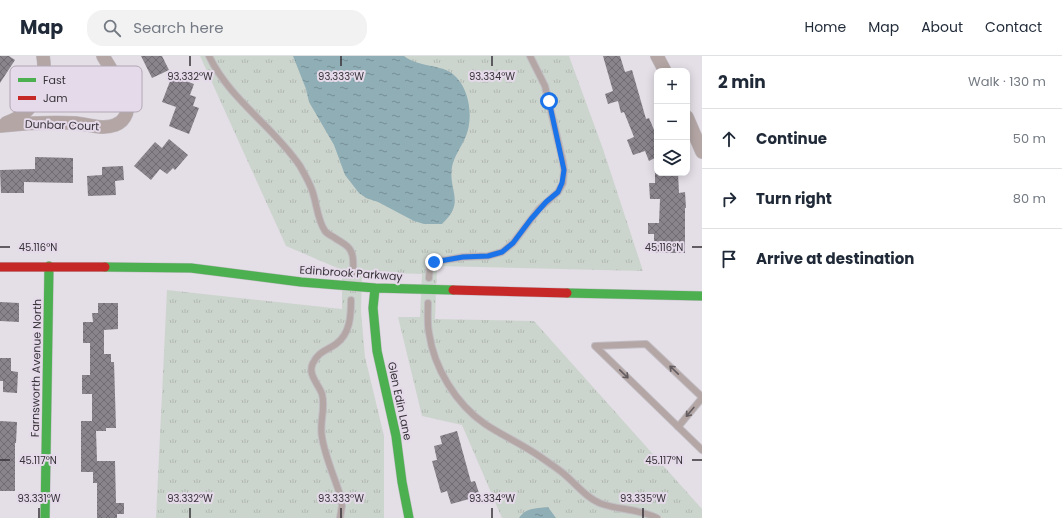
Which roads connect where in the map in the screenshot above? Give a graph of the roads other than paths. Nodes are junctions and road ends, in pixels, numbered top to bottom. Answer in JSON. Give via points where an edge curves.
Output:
{"nodes":[{"id":1,"x":43,"y":56,"type":"edge"},
{"id":2,"x":103,"y":56,"type":"edge"},
{"id":3,"x":210,"y":56,"type":"edge"},
{"id":4,"x":530,"y":56,"type":"edge"},
{"id":5,"x":658,"y":56,"type":"edge"},
{"id":6,"x":45,"y":66,"type":"edge"},
{"id":7,"x":109,"y":66,"type":"edge"},
{"id":8,"x":664,"y":68,"type":"edge"},
{"id":9,"x":24,"y":112,"type":"edge"},
{"id":10,"x":127,"y":112,"type":"edge"},
{"id":11,"x":690,"y":122,"type":"edge"},
{"id":12,"x":0,"y":125,"type":"edge"},
{"id":13,"x":699,"y":136,"type":"edge"},
{"id":14,"x":702,"y":152,"type":"edge"},
{"id":15,"x":49,"y":266,"type":"junction"},
{"id":16,"x":0,"y":267,"type":"edge"},
{"id":17,"x":353,"y":275,"type":"dead end"},
{"id":18,"x":429,"y":278,"type":"dead end"},
{"id":19,"x":375,"y":288,"type":"junction"},
{"id":20,"x":702,"y":296,"type":"edge"},
{"id":21,"x":351,"y":300,"type":"dead end"},
{"id":22,"x":428,"y":303,"type":"dead end"},
{"id":23,"x":702,"y":398,"type":"edge"},
{"id":24,"x":678,"y":427,"type":"junction"},
{"id":25,"x":702,"y":450,"type":"edge"},
{"id":26,"x":45,"y":518,"type":"edge"},
{"id":27,"x":340,"y":518,"type":"edge"},
{"id":28,"x":409,"y":518,"type":"edge"},
{"id":29,"x":657,"y":518,"type":"edge"}],
"edges":[{"from":1,"to":6,"type":"street","name":"Dunbar Court"},
{"from":2,"to":7,"type":"street","name":"Dunbar Court"},
{"from":3,"to":17,"type":"lane","via":[[215,68],[229,86],[286,147],[300,167],[312,191],[326,231],[351,250],[354,261]]},
{"from":4,"to":18,"type":"lane","via":[[545,86],[563,162],[561,188],[502,252],[434,262],[430,265]]},
{"from":5,"to":8,"type":"street"},
{"from":9,"to":12,"type":"street","name":"Dunbar Court"},
{"from":10,"to":12,"type":"street","name":"Dunbar Court","via":[[121,122],[108,127],[76,123]]},
{"from":11,"to":13,"type":"street"},
{"from":13,"to":14,"type":"street"},
{"from":15,"to":16,"type":"street","name":"Edinbrook Parkway"},
{"from":15,"to":19,"type":"street","name":"Edinbrook Parkway","via":[[191,268],[301,282]]},
{"from":15,"to":26,"type":"street","name":"Farnsworth Avenue North"},
{"from":19,"to":20,"type":"street","name":"Edinbrook Parkway"},
{"from":19,"to":28,"type":"street","name":"Glen Edin Lane","via":[[373,308],[377,351],[396,436]]},
{"from":21,"to":27,"type":"lane","via":[[350,322],[342,340],[325,350],[312,365],[315,383],[322,394],[322,437],[341,498]]},
{"from":22,"to":29,"type":"lane","via":[[429,333],[435,357],[455,395],[471,413],[540,456],[593,499],[602,504],[648,513]]},
{"from":23,"to":24,"type":"lane","one_way":true},
{"from":23,"to":24,"type":"lane","one_way":true,"via":[[646,344],[595,346]]},
{"from":24,"to":25,"type":"lane"}]}
